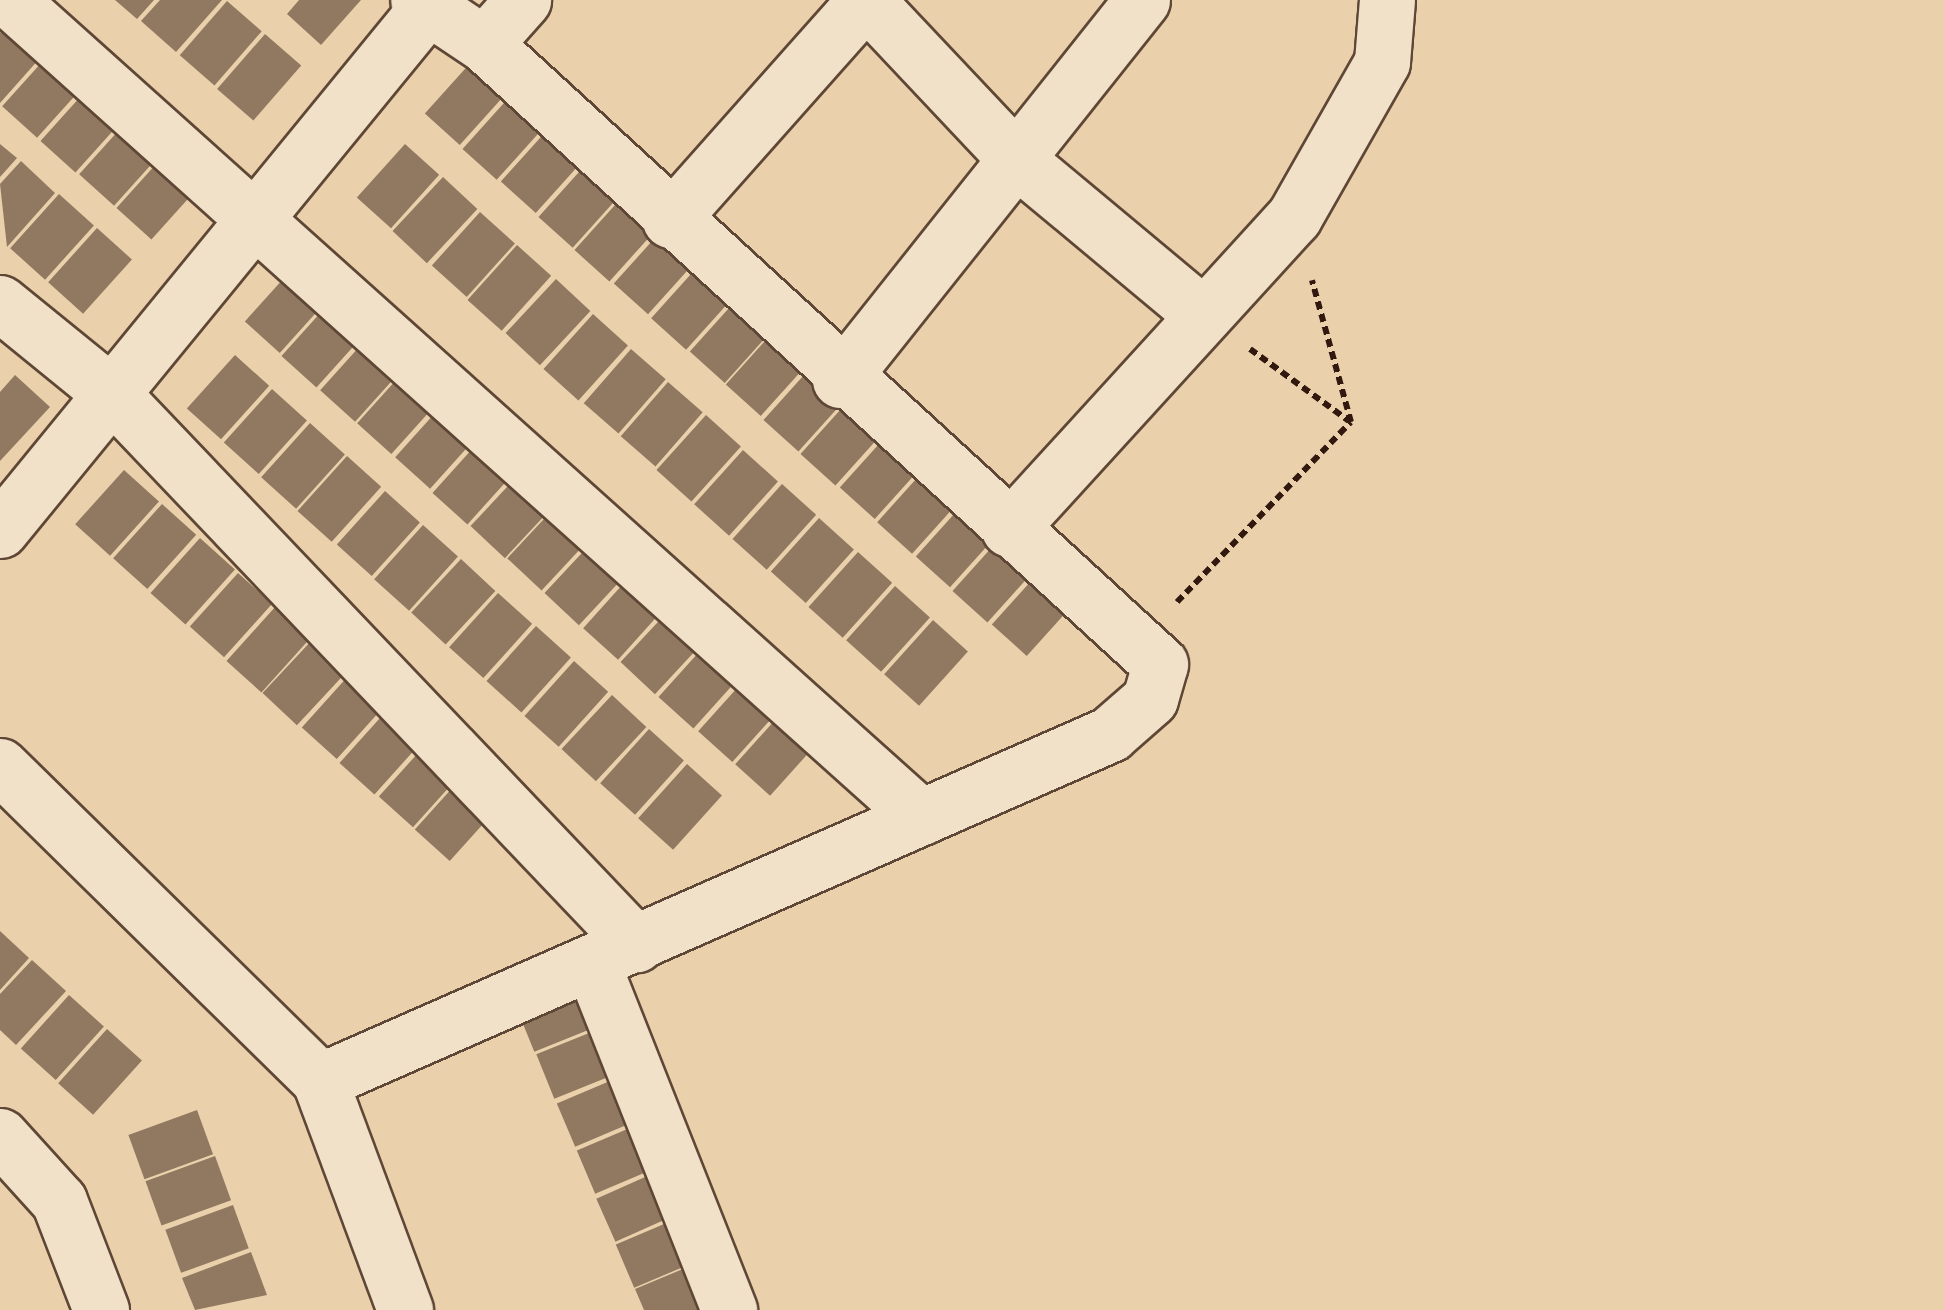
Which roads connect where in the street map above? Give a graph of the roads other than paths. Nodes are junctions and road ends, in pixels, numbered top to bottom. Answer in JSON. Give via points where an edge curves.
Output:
{"nodes":[{"id":1,"x":10,"y":0,"type":"edge"},
{"id":2,"x":523,"y":0,"type":"edge"},
{"id":3,"x":866,"y":0,"type":"edge"},
{"id":4,"x":1142,"y":0,"type":"edge"},
{"id":5,"x":1387,"y":0,"type":"edge"},
{"id":6,"x":423,"y":4,"type":"edge"},
{"id":7,"x":484,"y":44,"type":"junction"},
{"id":8,"x":1016,"y":160,"type":"junction"},
{"id":9,"x":252,"y":216,"type":"junction"},
{"id":10,"x":670,"y":220,"type":"junction"},
{"id":11,"x":0,"y":303,"type":"edge"},
{"id":12,"x":1201,"y":312,"type":"junction"},
{"id":13,"x":840,"y":380,"type":"junction"},
{"id":14,"x":112,"y":394,"type":"junction"},
{"id":15,"x":1009,"y":529,"type":"junction"},
{"id":16,"x":0,"y":530,"type":"edge"},
{"id":17,"x":0,"y":766,"type":"edge"},
{"id":18,"x":921,"y":817,"type":"junction"},
{"id":19,"x":614,"y":955,"type":"junction"},
{"id":20,"x":320,"y":1081,"type":"junction"},
{"id":21,"x":0,"y":1136,"type":"edge"},
{"id":22,"x":101,"y":1310,"type":"edge"},
{"id":23,"x":405,"y":1310,"type":"edge"},
{"id":24,"x":729,"y":1310,"type":"edge"}],
"edges":[{"from":1,"to":9,"type":"street"},
{"from":2,"to":7,"type":"street"},
{"from":3,"to":8,"type":"street"},
{"from":3,"to":10,"type":"street"},
{"from":4,"to":8,"type":"street"},
{"from":5,"to":12,"type":"street","via":[[1382,62],[1294,216]]},
{"from":6,"to":7,"type":"street"},
{"from":6,"to":9,"type":"street"},
{"from":7,"to":10,"type":"street"},
{"from":8,"to":12,"type":"street"},
{"from":8,"to":13,"type":"street"},
{"from":9,"to":14,"type":"street"},
{"from":9,"to":18,"type":"street"},
{"from":10,"to":13,"type":"street"},
{"from":11,"to":14,"type":"street"},
{"from":12,"to":15,"type":"street"},
{"from":13,"to":15,"type":"street"},
{"from":14,"to":16,"type":"street"},
{"from":14,"to":19,"type":"street"},
{"from":15,"to":18,"type":"street","via":[[1160,664],[1150,699],[1110,734]]},
{"from":17,"to":20,"type":"street"},
{"from":18,"to":19,"type":"street"},
{"from":19,"to":20,"type":"street"},
{"from":19,"to":24,"type":"street"},
{"from":20,"to":23,"type":"street"},
{"from":21,"to":22,"type":"street","via":[[59,1201]]}]}
